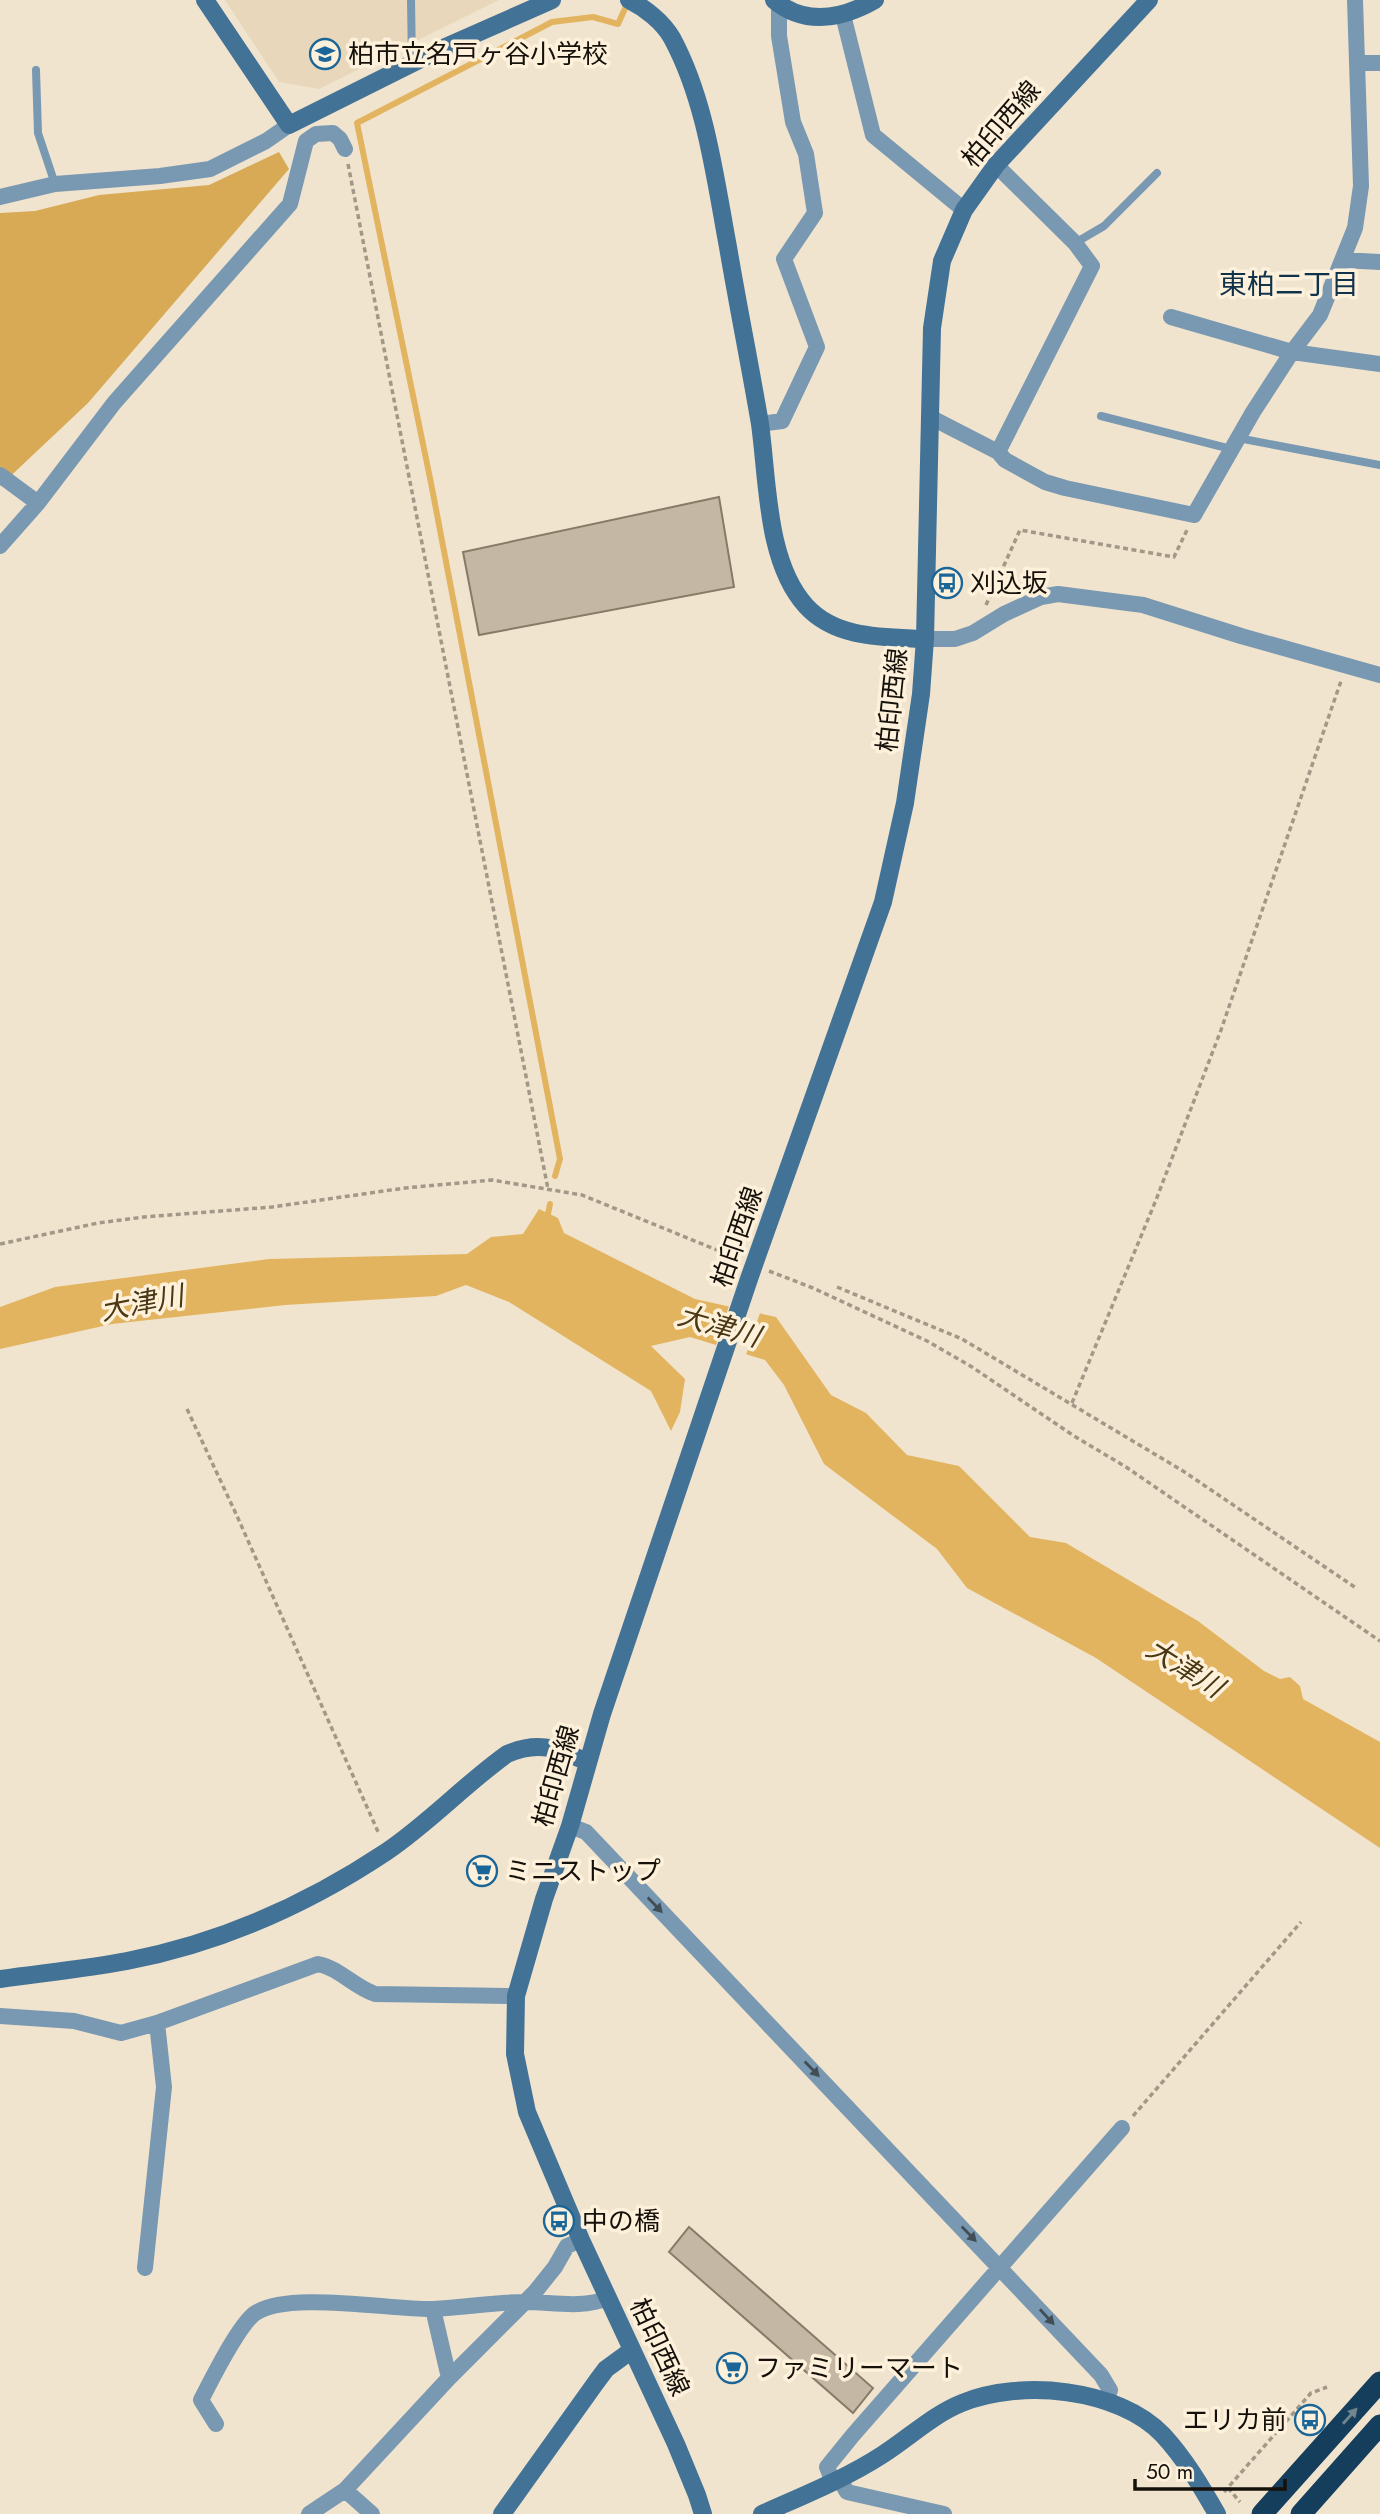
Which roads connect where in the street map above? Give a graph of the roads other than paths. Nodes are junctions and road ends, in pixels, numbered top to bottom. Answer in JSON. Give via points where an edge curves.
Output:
{"nodes":[{"id":1,"x":205,"y":0,"type":"edge"},
{"id":2,"x":411,"y":0,"type":"edge"},
{"id":3,"x":552,"y":0,"type":"edge"},
{"id":4,"x":875,"y":0,"type":"edge"},
{"id":5,"x":1149,"y":0,"type":"edge"},
{"id":6,"x":1355,"y":0,"type":"edge"},
{"id":7,"x":635,"y":1,"type":"edge"},
{"id":8,"x":776,"y":2,"type":"edge"},
{"id":9,"x":851,"y":8,"type":"edge"},
{"id":10,"x":412,"y":63,"type":"junction"},
{"id":11,"x":1357,"y":63,"type":"junction"},
{"id":12,"x":1380,"y":63,"type":"edge"},
{"id":13,"x":36,"y":70,"type":"dead end"},
{"id":14,"x":294,"y":123,"type":"junction"},
{"id":15,"x":306,"y":141,"type":"junction"},
{"id":16,"x":345,"y":149,"type":"road end"},
{"id":17,"x":996,"y":165,"type":"junction"},
{"id":18,"x":1157,"y":173,"type":"dead end"},
{"id":19,"x":55,"y":184,"type":"junction"},
{"id":20,"x":0,"y":197,"type":"edge"},
{"id":21,"x":964,"y":210,"type":"junction"},
{"id":22,"x":1074,"y":243,"type":"junction"},
{"id":23,"x":1342,"y":260,"type":"junction"},
{"id":24,"x":1380,"y":262,"type":"edge"},
{"id":25,"x":1171,"y":317,"type":"dead end"},
{"id":26,"x":1292,"y":352,"type":"junction"},
{"id":27,"x":1380,"y":364,"type":"edge"},
{"id":28,"x":1101,"y":416,"type":"dead end"},
{"id":29,"x":930,"y":417,"type":"junction"},
{"id":30,"x":760,"y":424,"type":"junction"},
{"id":31,"x":1235,"y":443,"type":"junction"},
{"id":32,"x":998,"y":452,"type":"junction"},
{"id":33,"x":1380,"y":466,"type":"edge"},
{"id":34,"x":0,"y":475,"type":"edge"},
{"id":35,"x":37,"y":503,"type":"junction"},
{"id":36,"x":0,"y":546,"type":"edge"},
{"id":37,"x":925,"y":639,"type":"junction"},
{"id":38,"x":1380,"y":675,"type":"edge"},
{"id":39,"x":588,"y":1762,"type":"junction"},
{"id":40,"x":570,"y":1826,"type":"junction"},
{"id":41,"x":0,"y":1979,"type":"edge"},
{"id":42,"x":516,"y":1996,"type":"junction"},
{"id":43,"x":0,"y":2016,"type":"edge"},
{"id":44,"x":157,"y":2023,"type":"junction"},
{"id":45,"x":1122,"y":2128,"type":"road end"},
{"id":46,"x":581,"y":2240,"type":"junction"},
{"id":47,"x":1000,"y":2267,"type":"junction"},
{"id":48,"x":145,"y":2268,"type":"dead end"},
{"id":49,"x":608,"y":2298,"type":"junction"},
{"id":50,"x":523,"y":2302,"type":"junction"},
{"id":51,"x":433,"y":2309,"type":"junction"},
{"id":52,"x":632,"y":2350,"type":"junction"},
{"id":53,"x":449,"y":2378,"type":"junction"},
{"id":54,"x":1380,"y":2382,"type":"edge"},
{"id":55,"x":1106,"y":2402,"type":"junction"},
{"id":56,"x":216,"y":2424,"type":"dead end"},
{"id":57,"x":1380,"y":2425,"type":"edge"},
{"id":58,"x":836,"y":2480,"type":"junction"},
{"id":59,"x":345,"y":2490,"type":"junction"},
{"id":60,"x":1214,"y":2508,"type":"edge"},
{"id":61,"x":1267,"y":2509,"type":"edge"},
{"id":62,"x":309,"y":2514,"type":"edge"},
{"id":63,"x":372,"y":2514,"type":"edge"},
{"id":64,"x":502,"y":2514,"type":"edge"},
{"id":65,"x":703,"y":2514,"type":"edge"},
{"id":66,"x":762,"y":2514,"type":"edge"},
{"id":67,"x":944,"y":2514,"type":"edge"},
{"id":68,"x":1301,"y":2514,"type":"edge"}],
"edges":[{"from":1,"to":14,"type":"main road"},
{"from":2,"to":10,"type":"lane"},
{"from":3,"to":10,"type":"main road"},
{"from":4,"to":9,"type":"main road"},
{"from":5,"to":17,"type":"main road","name":"柏印西線"},
{"from":6,"to":11,"type":"street"},
{"from":7,"to":30,"type":"main road","via":[[670,35],[702,119]]},
{"from":8,"to":9,"type":"main road","via":[[812,18]]},
{"from":8,"to":30,"type":"street","via":[[793,122],[806,155],[815,213],[784,259],[817,347],[782,421]]},
{"from":9,"to":21,"type":"street","via":[[873,135]]},
{"from":10,"to":14,"type":"main road"},
{"from":11,"to":12,"type":"street"},
{"from":11,"to":23,"type":"street","via":[[1361,186],[1355,228]]},
{"from":13,"to":19,"type":"lane","via":[[38,133]]},
{"from":14,"to":15,"type":"street"},
{"from":14,"to":19,"type":"street","via":[[211,169]]},
{"from":15,"to":16,"type":"street","via":[[316,134],[333,134]]},
{"from":15,"to":35,"type":"street","via":[[290,204],[114,403]]},
{"from":17,"to":21,"type":"main road","name":"柏印西線"},
{"from":17,"to":22,"type":"street"},
{"from":18,"to":22,"type":"lane","via":[[1104,226]]},
{"from":19,"to":20,"type":"street"},
{"from":21,"to":29,"type":"main road","name":"柏印西線","via":[[942,261],[932,328]]},
{"from":22,"to":32,"type":"street","via":[[1092,266]]},
{"from":23,"to":24,"type":"street"},
{"from":23,"to":26,"type":"street","via":[[1320,315]]},
{"from":25,"to":26,"type":"street"},
{"from":26,"to":27,"type":"street"},
{"from":26,"to":31,"type":"street"},
{"from":28,"to":31,"type":"lane"},
{"from":29,"to":32,"type":"street"},
{"from":29,"to":37,"type":"main road","name":"柏印西線"},
{"from":30,"to":37,"type":"main road","via":[[778,549],[794,591],[824,621],[846,631]]},
{"from":31,"to":32,"type":"street","via":[[1194,515],[1045,482]]},
{"from":31,"to":33,"type":"lane"},
{"from":34,"to":35,"type":"street"},
{"from":35,"to":36,"type":"street"},
{"from":37,"to":38,"type":"street","via":[[956,639],[1041,597],[1058,594],[1143,605]]},
{"from":37,"to":39,"type":"main road","name":"柏印西線","via":[[909,776],[883,902],[750,1276]]},
{"from":39,"to":40,"type":"main road","name":"柏印西線"},
{"from":39,"to":41,"type":"main road","via":[[539,1745],[507,1754],[387,1851],[287,1908],[236,1931],[127,1961]]},
{"from":40,"to":42,"type":"main road","name":"柏印西線"},
{"from":40,"to":47,"type":"street","one_way":true,"via":[[586,1832]]},
{"from":42,"to":44,"type":"street","via":[[375,1994],[318,1964]]},
{"from":42,"to":46,"type":"main road","name":"柏印西線","via":[[515,2054],[527,2112]]},
{"from":43,"to":44,"type":"street","via":[[74,2021],[121,2033]]},
{"from":44,"to":48,"type":"street","via":[[163,2087]]},
{"from":45,"to":47,"type":"street"},
{"from":46,"to":49,"type":"main road","name":"柏印西線"},
{"from":46,"to":50,"type":"street","via":[[567,2246]]},
{"from":47,"to":55,"type":"street","one_way":true,"via":[[1101,2375],[1110,2390]]},
{"from":47,"to":58,"type":"street","via":[[827,2467]]},
{"from":49,"to":50,"type":"street","via":[[594,2304]]},
{"from":49,"to":52,"type":"main road","name":"柏印西線"},
{"from":50,"to":51,"type":"street"},
{"from":50,"to":53,"type":"street"},
{"from":51,"to":53,"type":"street"},
{"from":51,"to":56,"type":"street","via":[[305,2302],[264,2308],[252,2316],[223,2358],[201,2400]]},
{"from":52,"to":64,"type":"main road","via":[[606,2369]]},
{"from":52,"to":65,"type":"main road","name":"柏印西線"},
{"from":53,"to":59,"type":"street"},
{"from":61,"to":54,"type":"highway","one_way":true},
{"from":55,"to":58,"type":"main road","via":[[1045,2390],[985,2395],[932,2418],[884,2454]]},
{"from":55,"to":60,"type":"main road","via":[[1136,2415],[1162,2434],[1193,2472]]},
{"from":57,"to":68,"type":"highway"},
{"from":58,"to":66,"type":"main road"},
{"from":58,"to":67,"type":"street","via":[[847,2492]]},
{"from":59,"to":62,"type":"street"},
{"from":59,"to":63,"type":"street"}]}
